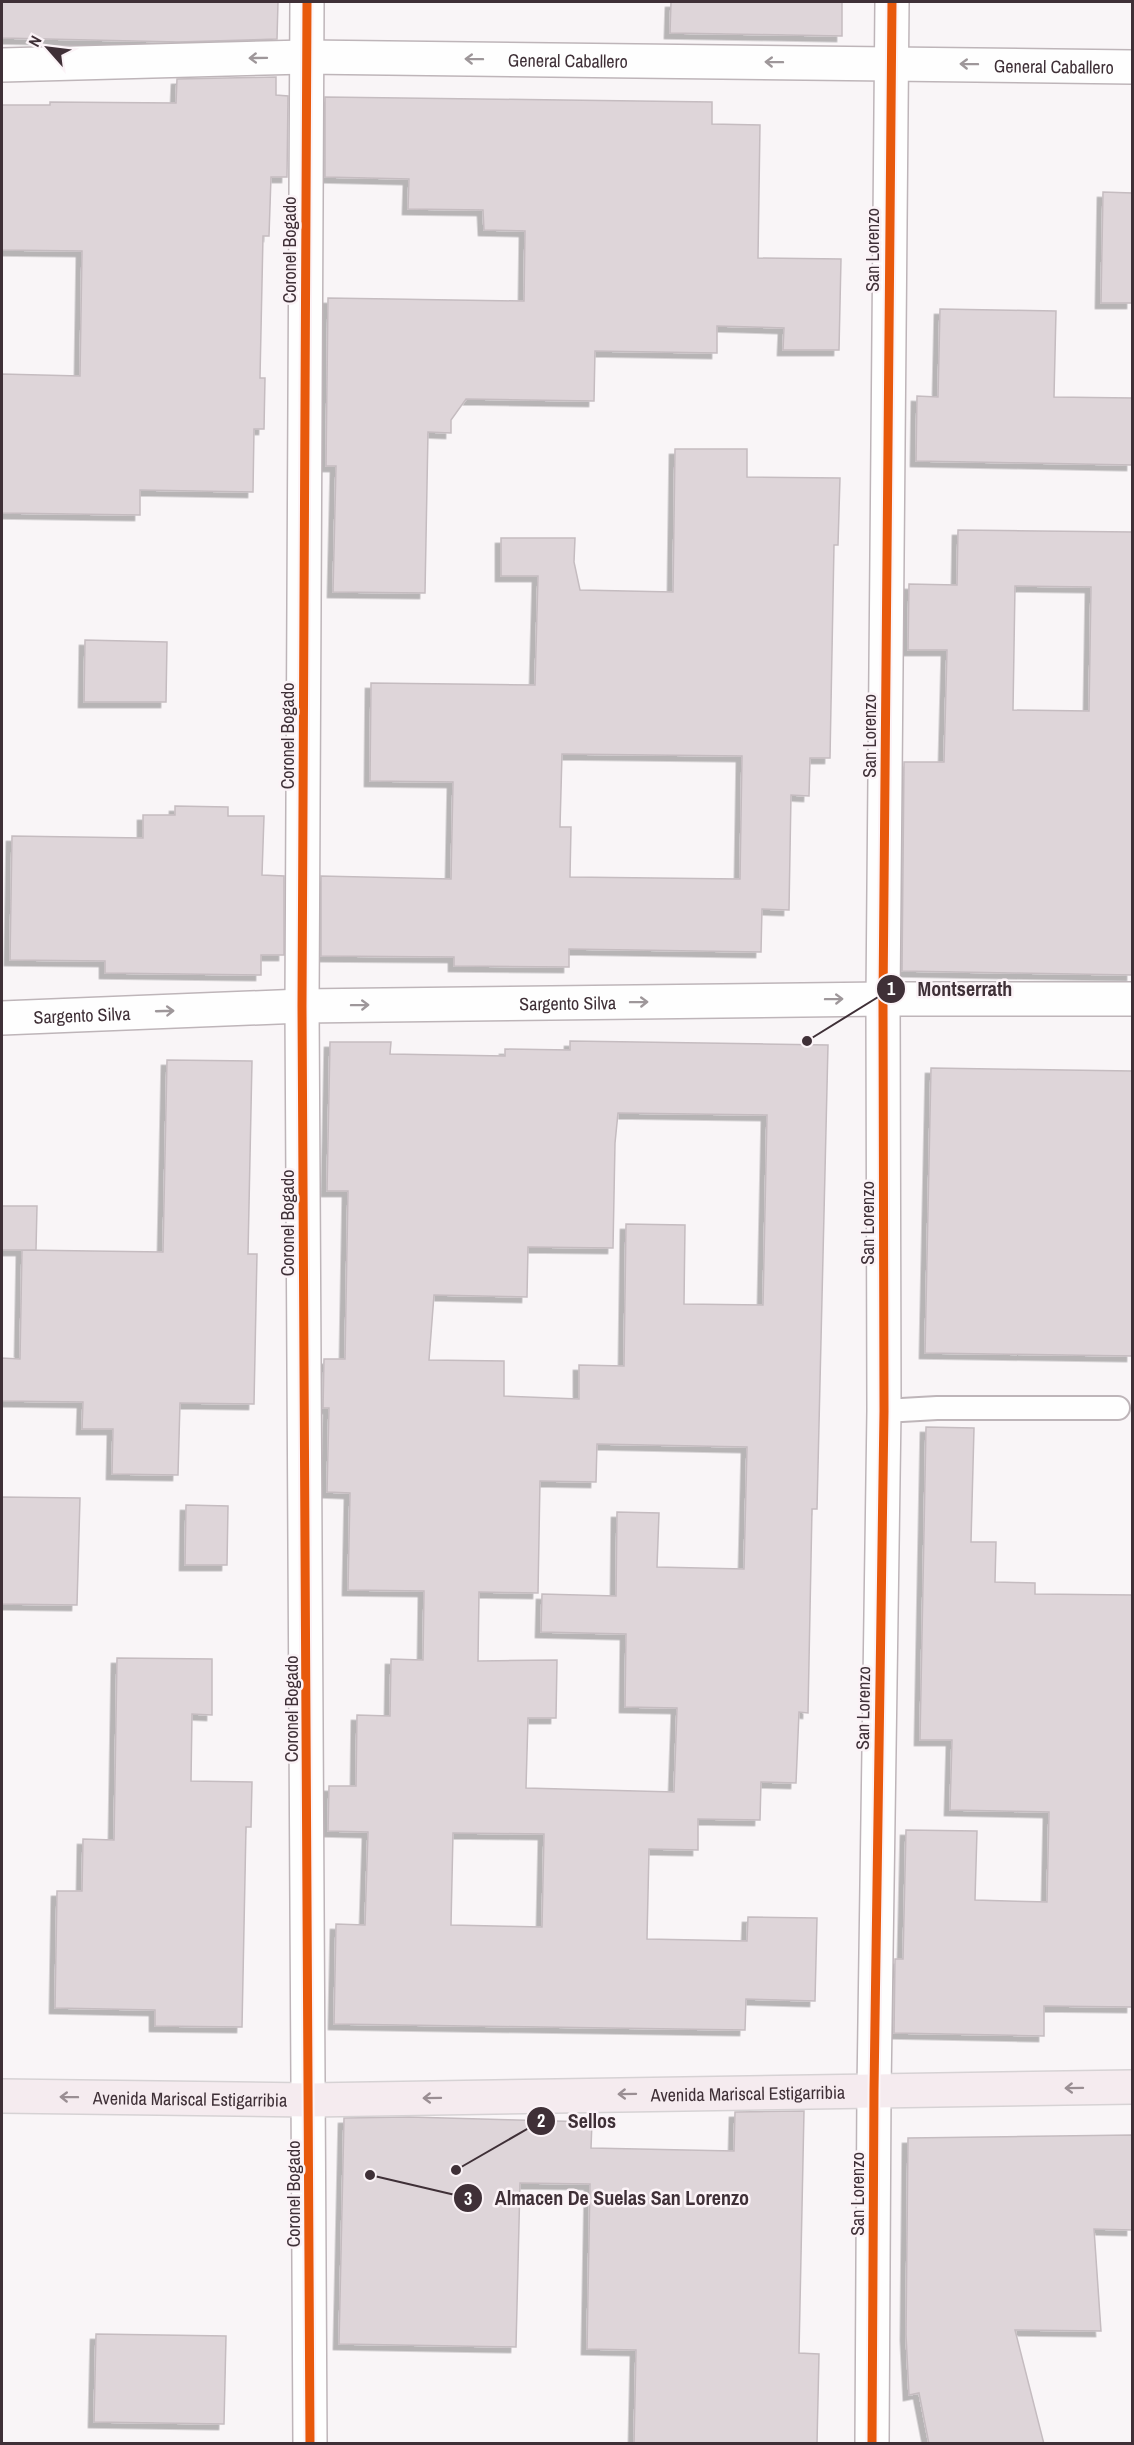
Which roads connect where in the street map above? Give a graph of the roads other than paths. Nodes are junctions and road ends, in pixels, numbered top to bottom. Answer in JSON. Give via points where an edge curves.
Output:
{"nodes":[{"id":1,"x":307,"y":2,"type":"edge"},
{"id":2,"x":892,"y":2,"type":"edge"},
{"id":3,"x":306,"y":57,"type":"junction"},
{"id":4,"x":890,"y":63,"type":"junction"},
{"id":5,"x":2,"y":65,"type":"edge"},
{"id":6,"x":1132,"y":67,"type":"edge"},
{"id":7,"x":883,"y":999,"type":"junction"},
{"id":8,"x":1132,"y":999,"type":"edge"},
{"id":9,"x":302,"y":1005,"type":"junction"},
{"id":10,"x":2,"y":1018,"type":"edge"},
{"id":11,"x":1118,"y":1408,"type":"dead end"},
{"id":12,"x":884,"y":1411,"type":"junction"},
{"id":13,"x":1132,"y":2087,"type":"edge"},
{"id":14,"x":874,"y":2090,"type":"junction"},
{"id":15,"x":2,"y":2096,"type":"edge"},
{"id":16,"x":310,"y":2100,"type":"junction"},
{"id":17,"x":310,"y":2444,"type":"edge"},
{"id":18,"x":872,"y":2444,"type":"edge"}],
"edges":[{"from":1,"to":3,"type":"street","name":"Coronel Bogado"},
{"from":2,"to":4,"type":"street","name":"San Lorenzo"},
{"from":4,"to":3,"type":"street","name":"General Caballero","one_way":true},
{"from":3,"to":5,"type":"street","name":"General Caballero","one_way":true},
{"from":3,"to":9,"type":"street","name":"Coronel Bogado"},
{"from":6,"to":4,"type":"street","name":"General Caballero","one_way":true},
{"from":4,"to":7,"type":"street","name":"San Lorenzo"},
{"from":7,"to":8,"type":"street","name":"Sargento Silva"},
{"from":9,"to":7,"type":"street","name":"Sargento Silva","one_way":true},
{"from":7,"to":12,"type":"street","name":"San Lorenzo"},
{"from":10,"to":9,"type":"street","name":"Sargento Silva","one_way":true},
{"from":9,"to":16,"type":"street","name":"Coronel Bogado"},
{"from":11,"to":12,"type":"lane"},
{"from":12,"to":14,"type":"street","name":"San Lorenzo"},
{"from":13,"to":14,"type":"highway","name":"Avenida Mariscal Estigarribia","one_way":true},
{"from":14,"to":16,"type":"highway","name":"Avenida Mariscal Estigarribia","one_way":true},
{"from":14,"to":18,"type":"street","name":"San Lorenzo"},
{"from":16,"to":15,"type":"highway","name":"Avenida Mariscal Estigarribia","one_way":true},
{"from":16,"to":17,"type":"street","name":"Coronel Bogado"}]}
